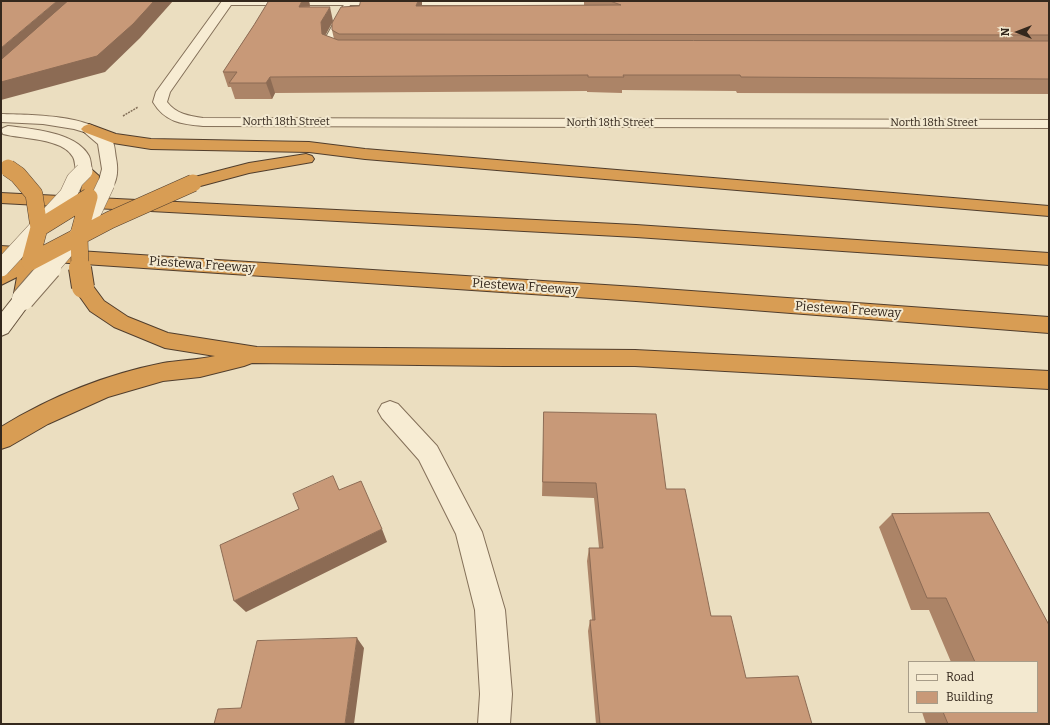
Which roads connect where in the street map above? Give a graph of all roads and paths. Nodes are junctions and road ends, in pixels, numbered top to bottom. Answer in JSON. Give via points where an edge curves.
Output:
{"nodes":[{"id":1,"x":349,"y":1,"type":"edge"},
{"id":2,"x":227,"y":2,"type":"edge"},
{"id":3,"x":469,"y":2,"type":"edge"},
{"id":4,"x":628,"y":2,"type":"edge"},
{"id":5,"x":341,"y":52,"type":"edge"},
{"id":6,"x":1,"y":118,"type":"edge"},
{"id":7,"x":1049,"y":124,"type":"edge"},
{"id":8,"x":89,"y":129,"type":"junction"},
{"id":9,"x":1,"y":130,"type":"edge"},
{"id":10,"x":365,"y":154,"type":"junction"},
{"id":11,"x":4,"y":166,"type":"edge"},
{"id":12,"x":84,"y":171,"type":"junction"},
{"id":13,"x":106,"y":184,"type":"junction"},
{"id":14,"x":89,"y":197,"type":"junction"},
{"id":15,"x":1,"y":198,"type":"edge"},
{"id":16,"x":1049,"y":211,"type":"edge"},
{"id":17,"x":39,"y":228,"type":"junction"},
{"id":18,"x":79,"y":234,"type":"junction"},
{"id":19,"x":1,"y":252,"type":"edge"},
{"id":20,"x":1049,"y":259,"type":"edge"},
{"id":21,"x":30,"y":262,"type":"junction"},
{"id":22,"x":1,"y":268,"type":"edge"},
{"id":23,"x":1,"y":278,"type":"edge"},
{"id":24,"x":22,"y":299,"type":"junction"},
{"id":25,"x":1049,"y":325,"type":"edge"},
{"id":26,"x":1,"y":328,"type":"edge"},
{"id":27,"x":257,"y":355,"type":"junction"},
{"id":28,"x":1049,"y":380,"type":"edge"},
{"id":29,"x":390,"y":411,"type":"dead end"},
{"id":30,"x":1,"y":439,"type":"edge"},
{"id":31,"x":494,"y":724,"type":"edge"}],
"edges":[{"from":1,"to":2,"type":"street"},
{"from":1,"to":3,"type":"street"},
{"from":1,"to":5,"type":"lane","via":[[330,37],[330,47]]},
{"from":2,"to":7,"type":"street","name":"North 18th Street","via":[[163,92],[160,102],[166,111],[185,119],[211,122]]},
{"from":3,"to":4,"type":"street"},
{"from":6,"to":8,"type":"street","via":[[43,120]]},
{"from":8,"to":10,"type":"highway","via":[[113,138],[151,144],[309,147]]},
{"from":8,"to":13,"type":"street","via":[[105,142],[110,169]]},
{"from":9,"to":12,"type":"street","via":[[39,135],[70,145],[79,153]]},
{"from":10,"to":16,"type":"highway"},
{"from":10,"to":18,"type":"highway","bridge":true,"via":[[262,164],[210,177]]},
{"from":11,"to":17,"type":"highway","bridge":true,"via":[[18,175],[34,194]]},
{"from":12,"to":14,"type":"highway","via":[[91,176]]},
{"from":12,"to":17,"type":"street","bridge":true,"via":[[75,180],[68,195]]},
{"from":13,"to":14,"type":"highway"},
{"from":13,"to":18,"type":"street","bridge":true,"via":[[90,218]]},
{"from":14,"to":17,"type":"highway","bridge":true},
{"from":14,"to":18,"type":"highway","bridge":true},
{"from":15,"to":20,"type":"highway","via":[[636,230]]},
{"from":17,"to":19,"type":"highway","bridge":true},
{"from":17,"to":21,"type":"highway","bridge":true},
{"from":17,"to":22,"type":"street","bridge":true},
{"from":18,"to":21,"type":"highway","bridge":true},
{"from":18,"to":24,"type":"street","bridge":true},
{"from":18,"to":27,"type":"highway","bridge":true,"via":[[82,287],[97,306],[121,322],[165,340]]},
{"from":19,"to":25,"type":"highway","name":"Piestewa Freeway"},
{"from":21,"to":23,"type":"highway"},
{"from":21,"to":24,"type":"highway"},
{"from":24,"to":26,"type":"street"},
{"from":27,"to":28,"type":"highway","via":[[635,358]]},
{"from":27,"to":30,"type":"highway","via":[[200,368],[165,372],[116,385],[72,400],[29,421]]},
{"from":29,"to":31,"type":"street","via":[[428,453],[469,532],[490,610],[496,694]]}]}
